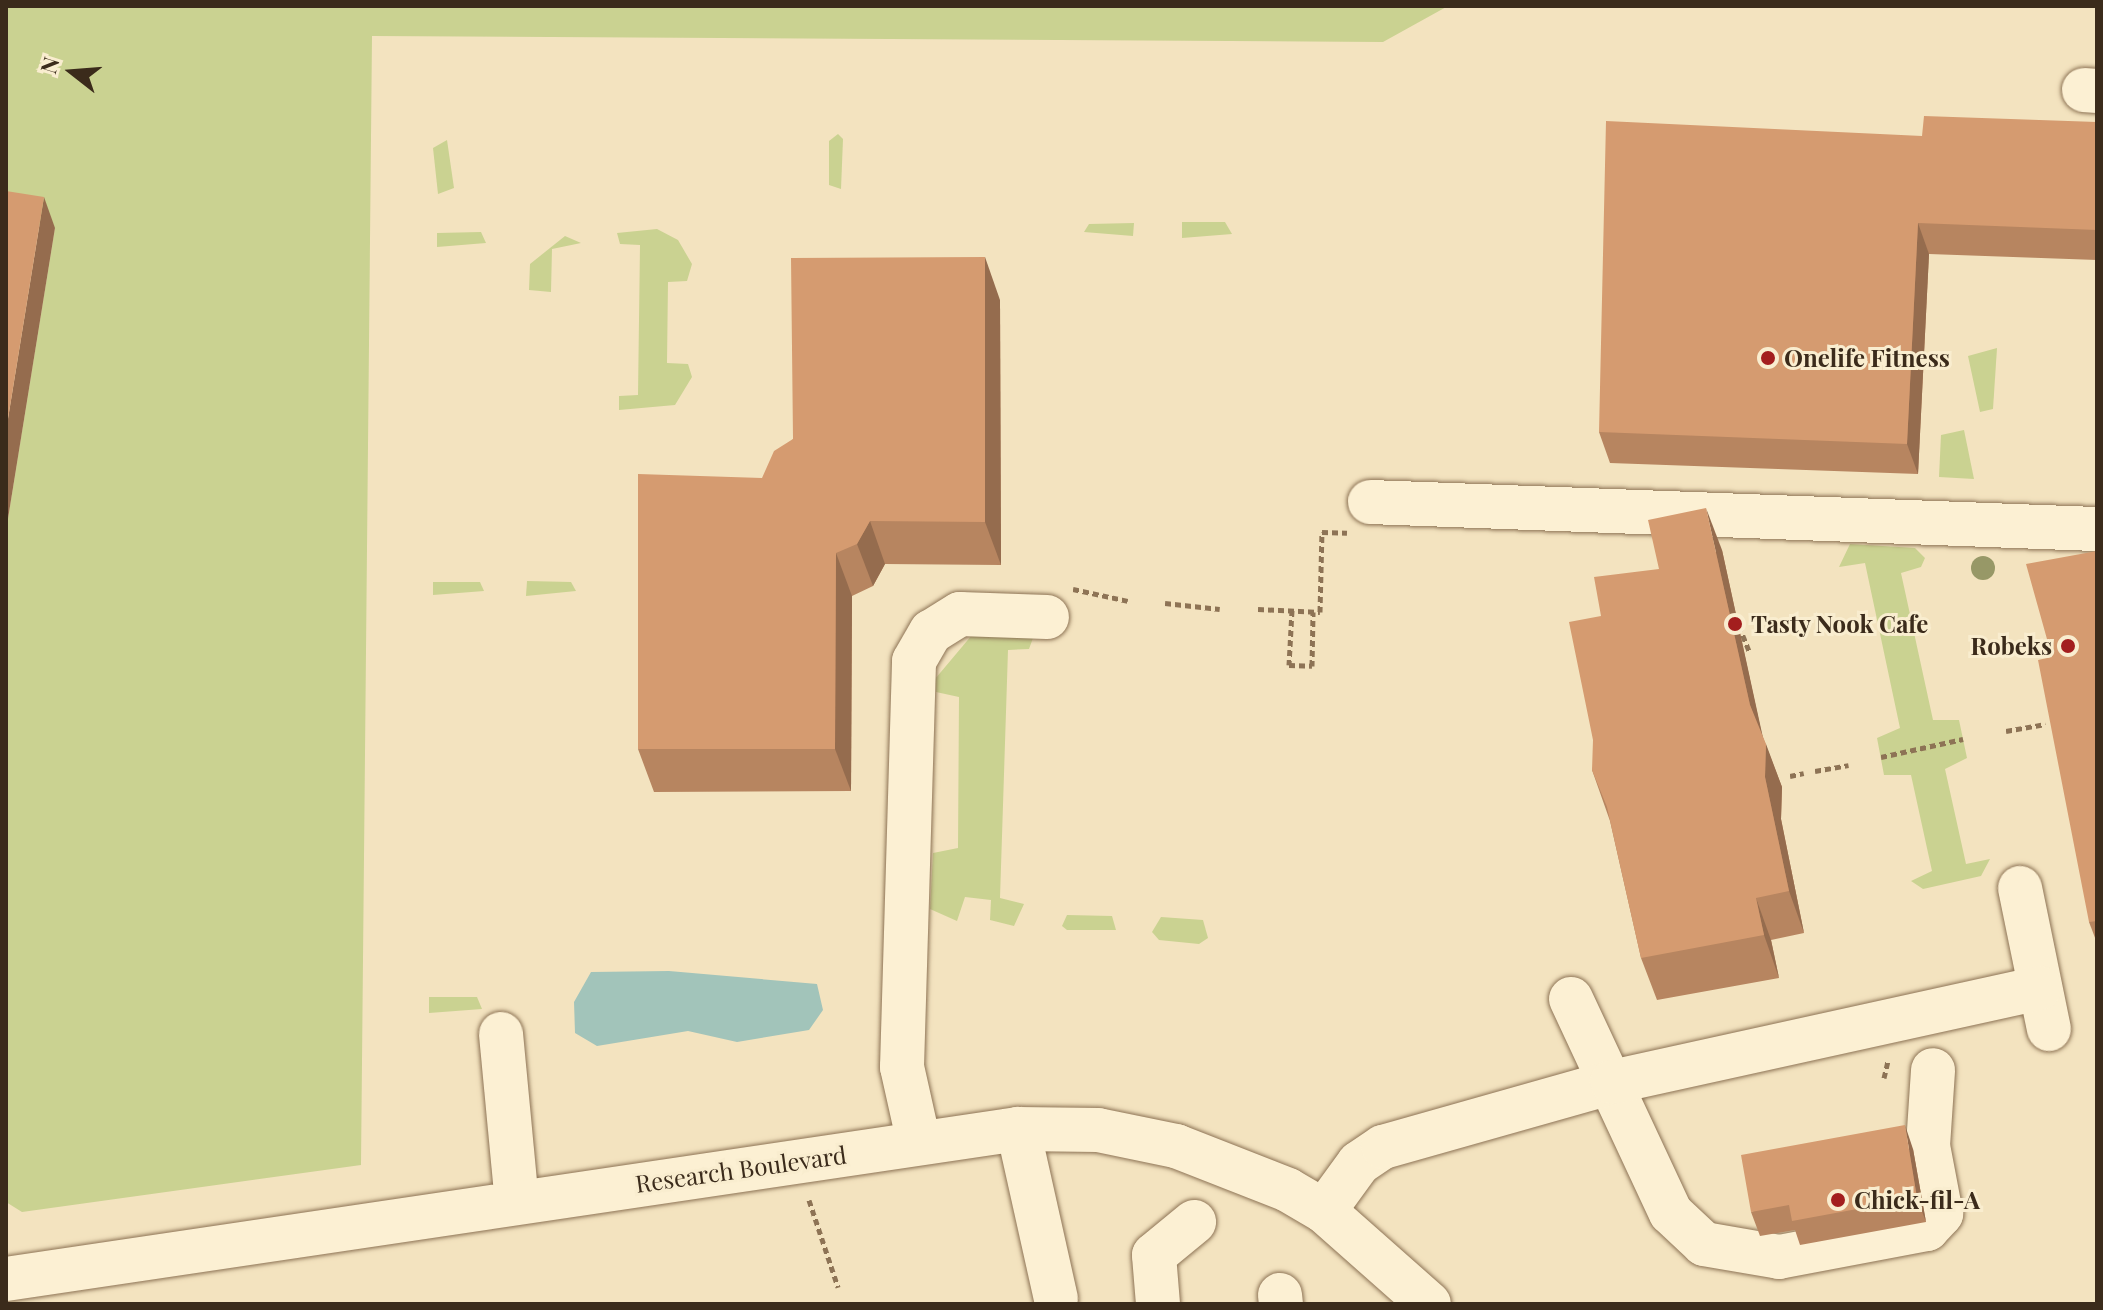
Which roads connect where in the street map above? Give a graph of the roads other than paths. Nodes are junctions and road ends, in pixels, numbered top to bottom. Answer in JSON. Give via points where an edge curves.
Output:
{"nodes":[{"id":1,"x":1360,"y":518,"type":"road end"},
{"id":2,"x":2097,"y":529,"type":"edge"},
{"id":3,"x":1060,"y":603,"type":"road end"},
{"id":4,"x":2020,"y":888,"type":"dead end"},
{"id":5,"x":1571,"y":999,"type":"dead end"},
{"id":6,"x":501,"y":1034,"type":"dead end"},
{"id":7,"x":1933,"y":1070,"type":"dead end"},
{"id":8,"x":1612,"y":1082,"type":"junction"},
{"id":9,"x":1018,"y":1129,"type":"junction"},
{"id":10,"x":919,"y":1143,"type":"junction"},
{"id":11,"x":517,"y":1202,"type":"junction"},
{"id":12,"x":1324,"y":1211,"type":"junction"},
{"id":13,"x":1194,"y":1222,"type":"dead end"},
{"id":14,"x":6,"y":1279,"type":"edge"},
{"id":15,"x":1056,"y":1299,"type":"dead end"},
{"id":16,"x":1158,"y":1304,"type":"edge"},
{"id":17,"x":1429,"y":1304,"type":"edge"}],
"edges":[{"from":1,"to":2,"type":"street"},
{"from":3,"to":10,"type":"street","via":[[960,614],[931,632],[914,661],[902,1067]]},
{"from":4,"to":8,"type":"street","via":[[2044,1008]]},
{"from":5,"to":8,"type":"street"},
{"from":6,"to":11,"type":"street"},
{"from":7,"to":8,"type":"street","via":[[1928,1146],[1941,1214],[1927,1229],[1779,1257],[1704,1244],[1671,1213]]},
{"from":8,"to":12,"type":"street","via":[[1383,1147],[1359,1163]]},
{"from":9,"to":10,"type":"street","name":"Research Boulevard"},
{"from":9,"to":12,"type":"street","name":"Research Boulevard","via":[[1098,1130],[1176,1146]]},
{"from":9,"to":15,"type":"street"},
{"from":10,"to":11,"type":"street","name":"Research Boulevard"},
{"from":11,"to":14,"type":"street","name":"Research Boulevard"},
{"from":12,"to":17,"type":"street","name":"Research Boulevard"},
{"from":13,"to":16,"type":"street","via":[[1154,1255]]}]}
